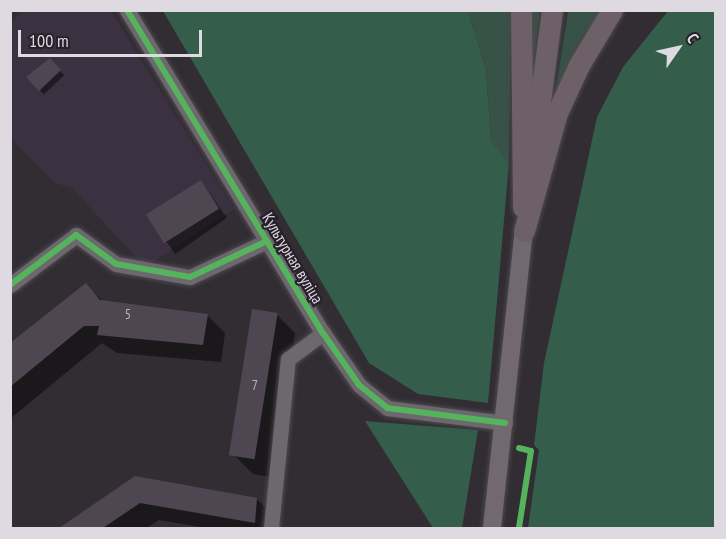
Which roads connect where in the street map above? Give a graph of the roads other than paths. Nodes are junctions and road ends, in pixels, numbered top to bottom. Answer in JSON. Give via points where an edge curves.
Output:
{"nodes":[{"id":1,"x":127,"y":10,"type":"edge"},
{"id":2,"x":521,"y":10,"type":"edge"},
{"id":3,"x":552,"y":10,"type":"edge"},
{"id":4,"x":612,"y":10,"type":"edge"},
{"id":5,"x":524,"y":231,"type":"junction"},
{"id":6,"x":267,"y":241,"type":"junction"},
{"id":7,"x":10,"y":285,"type":"edge"},
{"id":8,"x":323,"y":333,"type":"junction"},
{"id":9,"x":505,"y":423,"type":"junction"},
{"id":10,"x":271,"y":528,"type":"edge"},
{"id":11,"x":492,"y":528,"type":"edge"}],
"edges":[{"from":1,"to":6,"type":"street","name":"Культурная вуліца"},
{"from":2,"to":5,"type":"highway"},
{"from":3,"to":5,"type":"highway"},
{"from":4,"to":5,"type":"highway","via":[[579,65],[557,113]]},
{"from":5,"to":9,"type":"main road"},
{"from":6,"to":7,"type":"street","via":[[190,277],[116,264],[76,235]]},
{"from":6,"to":8,"type":"street","name":"Культурная вуліца"},
{"from":8,"to":9,"type":"street","name":"Культурная вуліца","via":[[359,386],[387,408]]},
{"from":8,"to":10,"type":"street","via":[[288,359]]},
{"from":9,"to":11,"type":"main road"}]}
